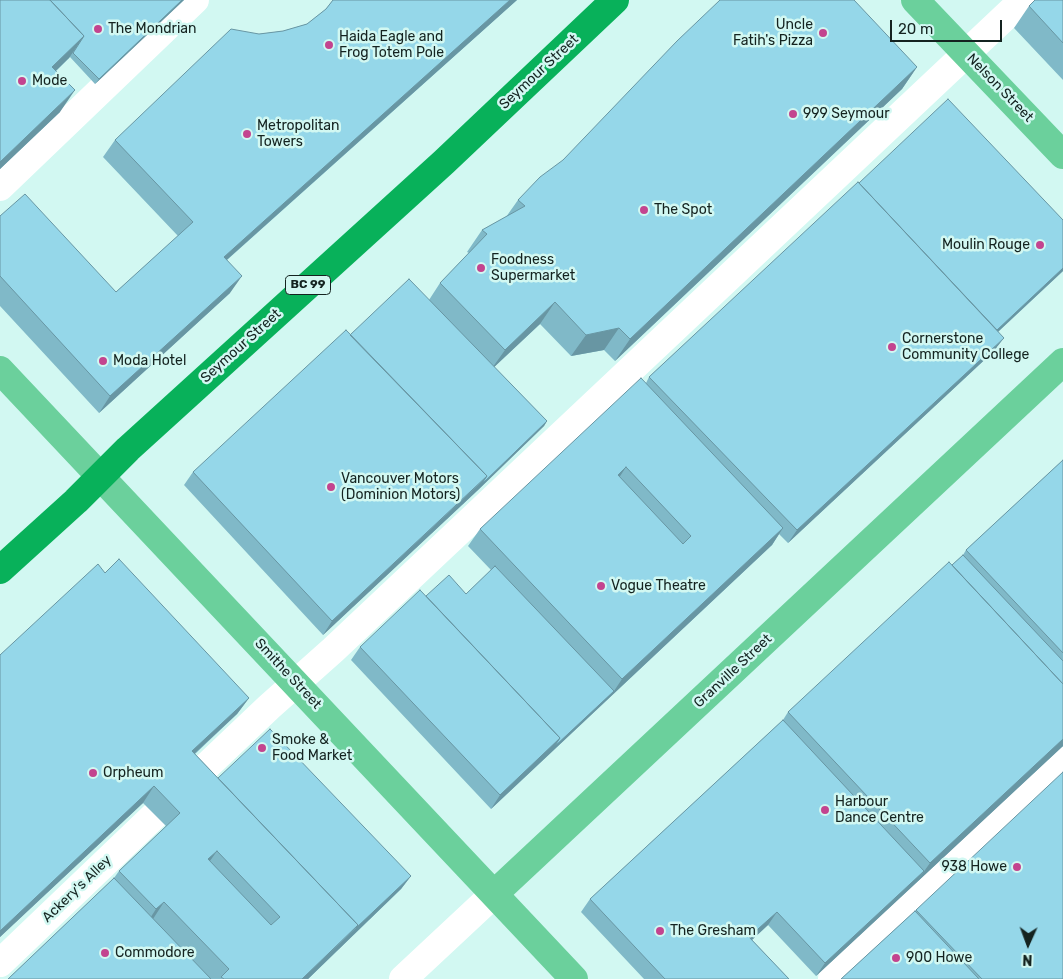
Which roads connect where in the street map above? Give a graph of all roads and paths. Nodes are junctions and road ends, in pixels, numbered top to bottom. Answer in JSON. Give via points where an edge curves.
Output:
{"nodes":[{"id":1,"x":195,"y":0,"type":"edge"},
{"id":2,"x":615,"y":0,"type":"edge"},
{"id":3,"x":916,"y":0,"type":"edge"},
{"id":4,"x":1023,"y":0,"type":"edge"},
{"id":5,"x":967,"y":54,"type":"junction"},
{"id":6,"x":1063,"y":155,"type":"edge"},
{"id":7,"x":0,"y":187,"type":"edge"},
{"id":8,"x":1063,"y":362,"type":"edge"},
{"id":9,"x":0,"y":370,"type":"edge"},
{"id":10,"x":101,"y":475,"type":"junction"},
{"id":11,"x":0,"y":570,"type":"edge"},
{"id":12,"x":296,"y":683,"type":"junction"},
{"id":13,"x":1063,"y":761,"type":"edge"},
{"id":14,"x":192,"y":780,"type":"edge"},
{"id":15,"x":155,"y":815,"type":"edge"},
{"id":16,"x":494,"y":894,"type":"junction"},
{"id":17,"x":0,"y":963,"type":"edge"},
{"id":18,"x":403,"y":979,"type":"edge"},
{"id":19,"x":574,"y":979,"type":"edge"},
{"id":20,"x":832,"y":979,"type":"edge"}],
"edges":[{"from":1,"to":7,"type":"street"},
{"from":2,"to":10,"type":"highway","name":"Seymour Street","number":"BC 99","via":[[444,162]]},
{"from":3,"to":5,"type":"main road","name":"Nelson Street"},
{"from":4,"to":5,"type":"street"},
{"from":5,"to":6,"type":"main road","name":"Nelson Street"},
{"from":5,"to":12,"type":"street"},
{"from":8,"to":16,"type":"main road","name":"Granville Street"},
{"from":9,"to":10,"type":"main road","name":"Smithe Street"},
{"from":10,"to":11,"type":"highway","name":"Seymour Street","number":"BC 99"},
{"from":10,"to":12,"type":"main road","name":"Smithe Street"},
{"from":12,"to":14,"type":"street"},
{"from":12,"to":16,"type":"main road","name":"Smithe Street"},
{"from":13,"to":20,"type":"street"},
{"from":15,"to":17,"type":"street","name":"Ackery's Alley"},
{"from":16,"to":18,"type":"street","name":"Granville Street"},
{"from":16,"to":19,"type":"main road","name":"Smithe Street"}]}
